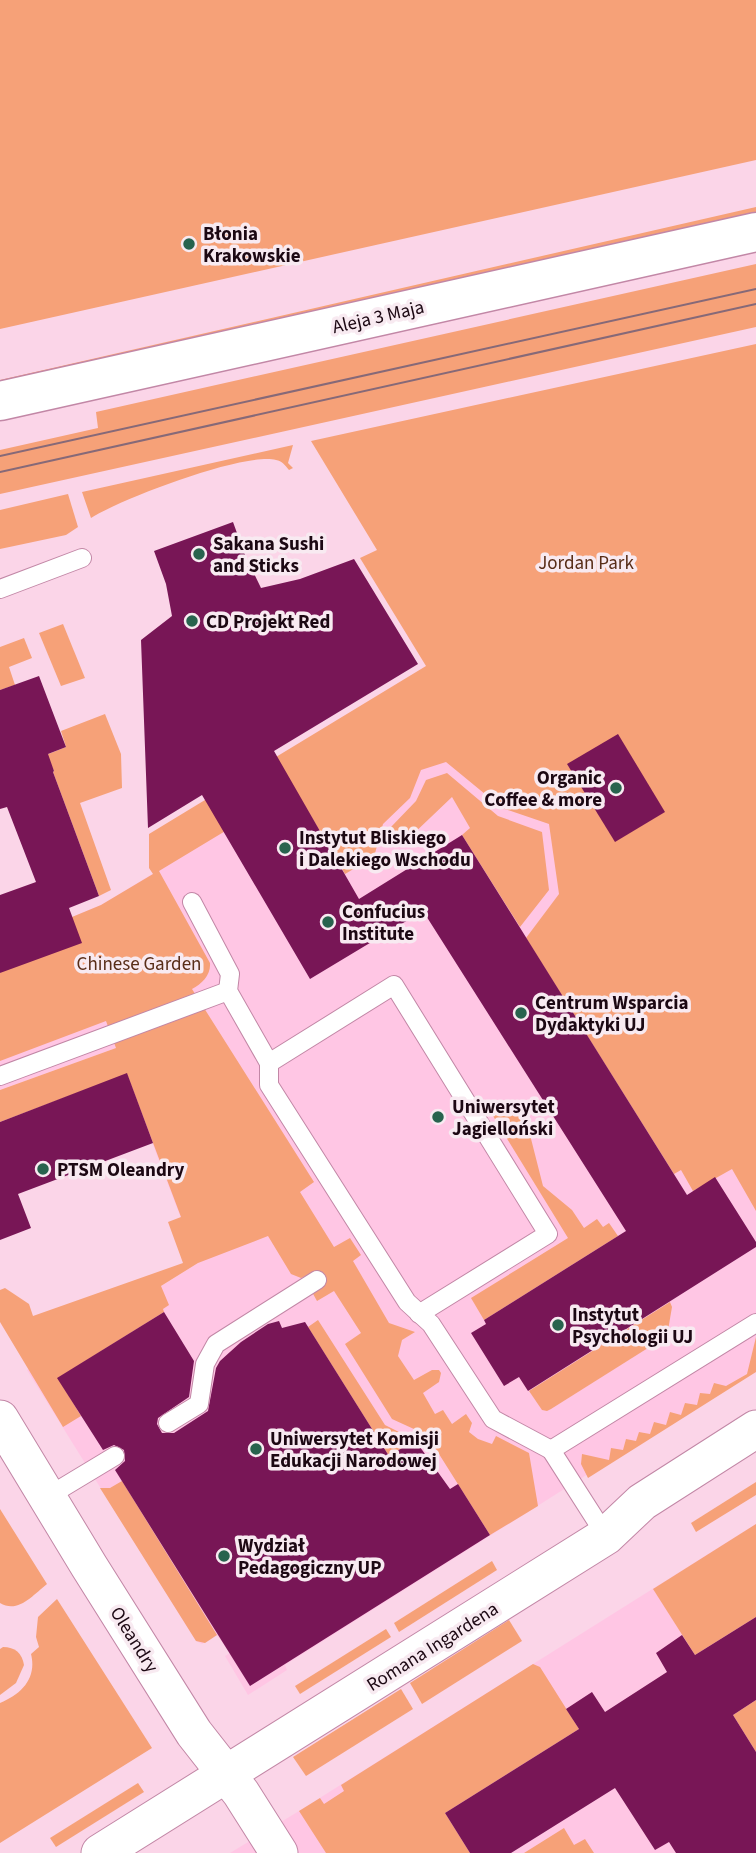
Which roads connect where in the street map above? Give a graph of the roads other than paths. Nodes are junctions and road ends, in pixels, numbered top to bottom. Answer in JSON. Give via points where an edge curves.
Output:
{"nodes":[{"id":1,"x":756,"y":232,"type":"edge"},
{"id":2,"x":0,"y":401,"type":"edge"},
{"id":3,"x":82,"y":558,"type":"dead end"},
{"id":4,"x":0,"y":589,"type":"edge"},
{"id":5,"x":192,"y":902,"type":"dead end"},
{"id":6,"x":228,"y":991,"type":"junction"},
{"id":7,"x":269,"y":1063,"type":"junction"},
{"id":8,"x":0,"y":1076,"type":"edge"},
{"id":9,"x":317,"y":1280,"type":"dead end"},
{"id":10,"x":419,"y":1314,"type":"junction"},
{"id":11,"x":756,"y":1323,"type":"edge"},
{"id":12,"x":0,"y":1419,"type":"edge"},
{"id":13,"x":168,"y":1423,"type":"dead end"},
{"id":14,"x":756,"y":1429,"type":"edge"},
{"id":15,"x":551,"y":1450,"type":"junction"},
{"id":16,"x":115,"y":1456,"type":"dead end"},
{"id":17,"x":47,"y":1497,"type":"junction"},
{"id":18,"x":606,"y":1536,"type":"junction"},
{"id":19,"x":226,"y":1774,"type":"junction"},
{"id":20,"x":100,"y":1853,"type":"edge"},
{"id":21,"x":279,"y":1853,"type":"edge"}],
"edges":[{"from":1,"to":2,"type":"street","name":"Aleja 3 Maja"},
{"from":3,"to":4,"type":"lane"},
{"from":5,"to":6,"type":"lane","via":[[230,974]]},
{"from":6,"to":7,"type":"lane"},
{"from":6,"to":8,"type":"lane"},
{"from":7,"to":10,"type":"lane","via":[[269,1085]]},
{"from":7,"to":10,"type":"lane","via":[[394,985],[548,1234]]},
{"from":9,"to":13,"type":"lane","via":[[216,1344],[205,1364],[199,1404]]},
{"from":10,"to":15,"type":"lane","via":[[431,1324],[493,1419]]},
{"from":11,"to":15,"type":"lane"},
{"from":12,"to":17,"type":"street","name":"Oleandry"},
{"from":14,"to":18,"type":"street","name":"Romana Ingardena","via":[[642,1502]]},
{"from":15,"to":18,"type":"lane"},
{"from":16,"to":17,"type":"lane"},
{"from":17,"to":19,"type":"street","name":"Oleandry","via":[[194,1733]]},
{"from":18,"to":19,"type":"street","name":"Romana Ingardena"},
{"from":19,"to":20,"type":"street","name":"Romana Ingardena"},
{"from":19,"to":21,"type":"street","name":"Oleandry"}]}
